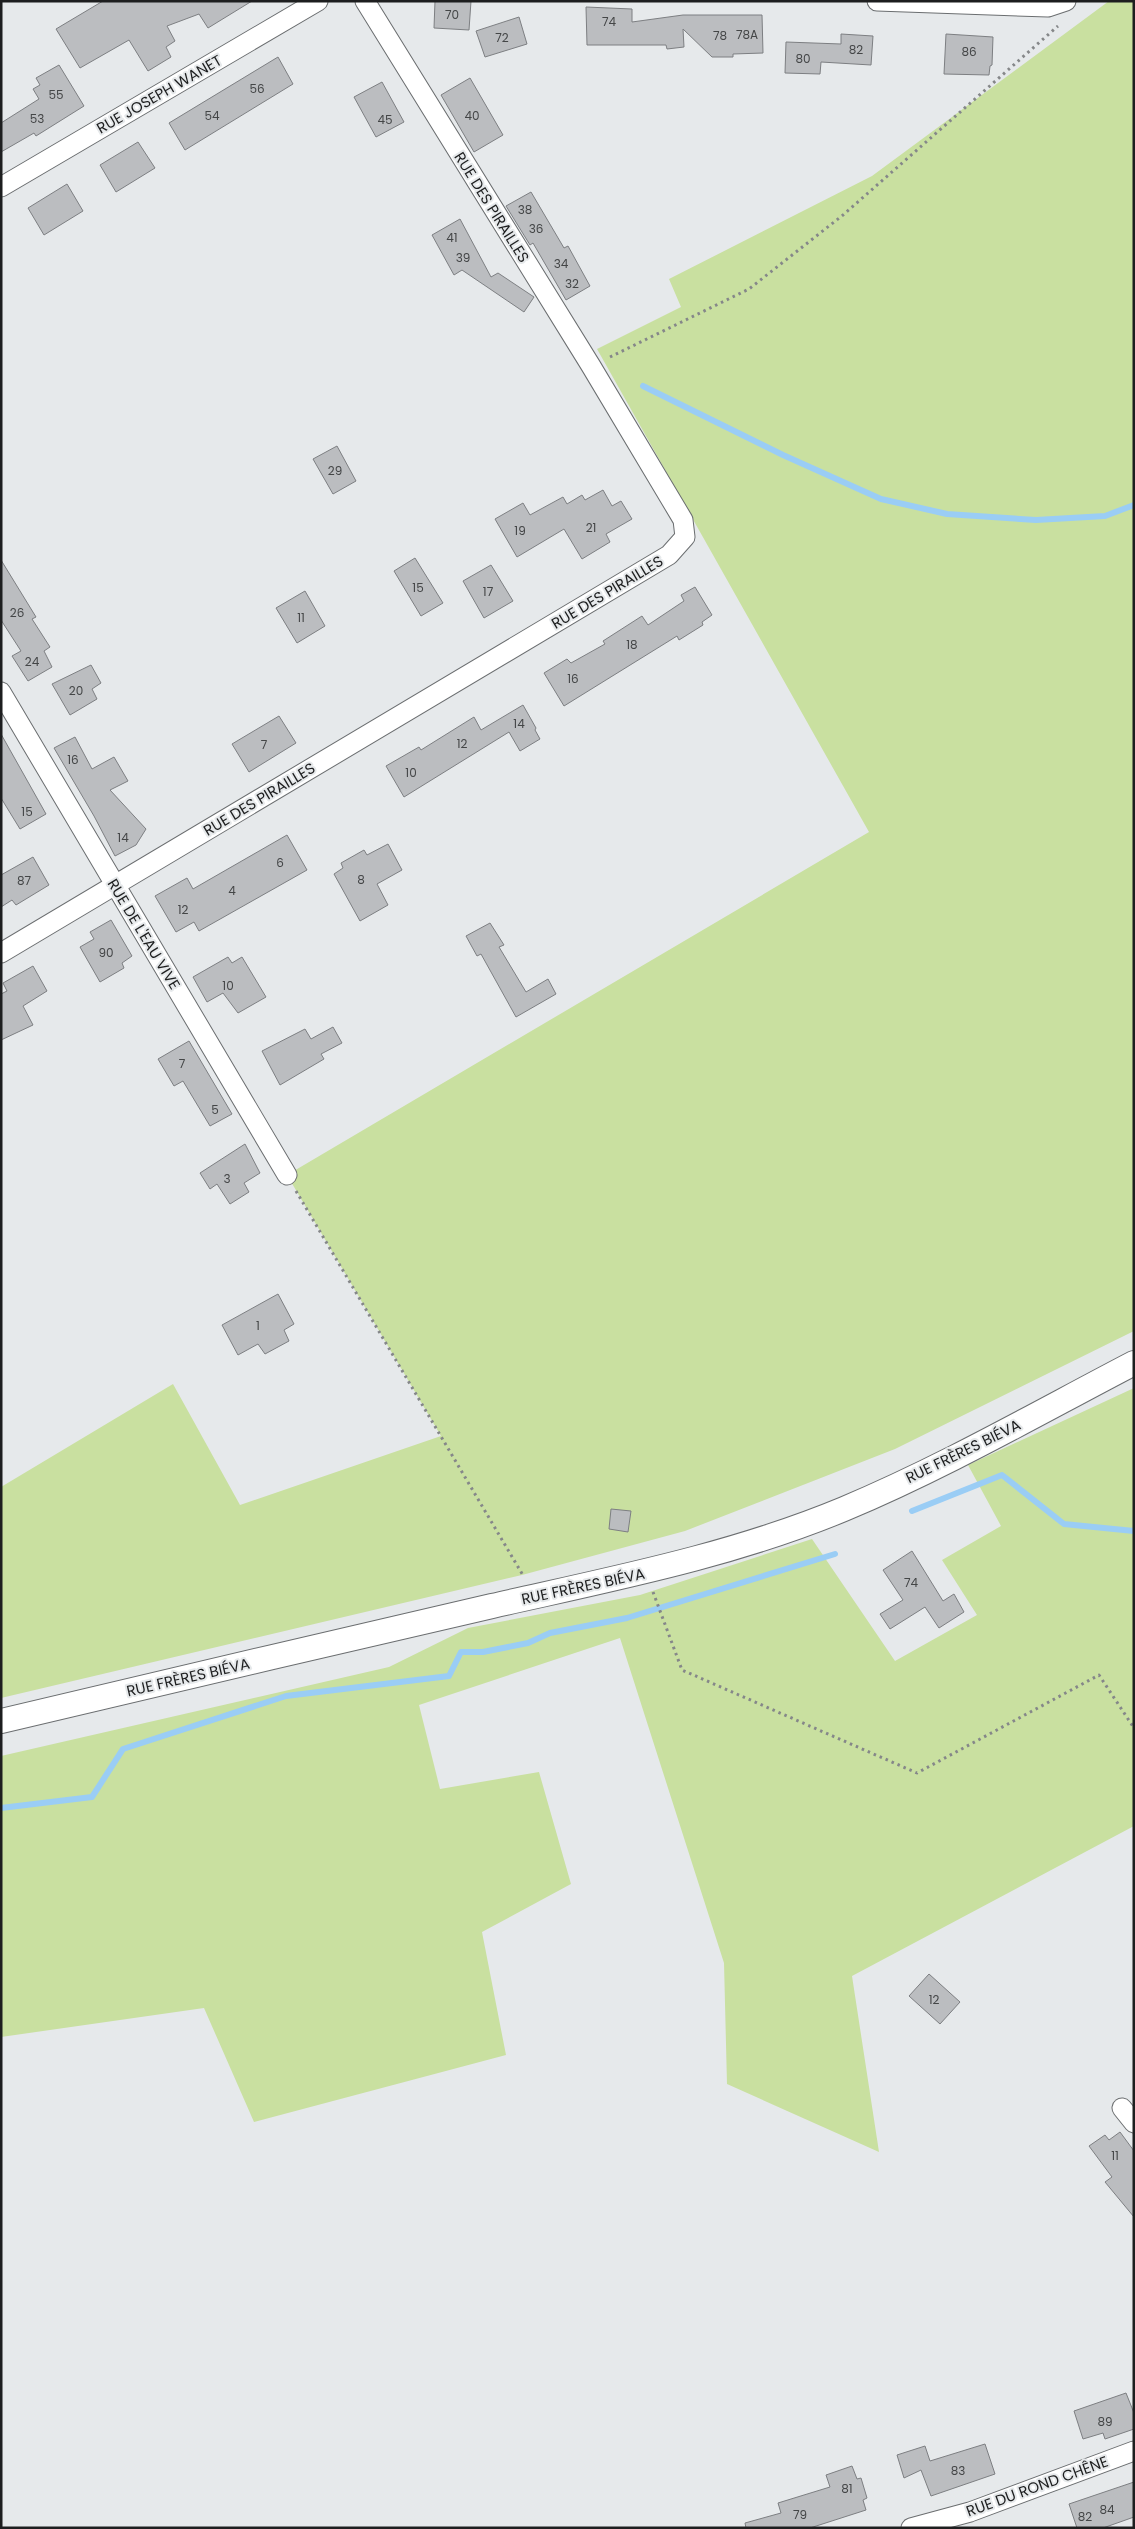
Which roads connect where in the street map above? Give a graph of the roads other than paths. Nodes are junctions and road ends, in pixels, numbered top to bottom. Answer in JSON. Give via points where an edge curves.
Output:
{"nodes":[{"id":1,"x":318,"y":1,"type":"edge"},
{"id":2,"x":365,"y":1,"type":"edge"},
{"id":3,"x":877,"y":1,"type":"edge"},
{"id":4,"x":1066,"y":1,"type":"edge"},
{"id":5,"x":1,"y":187,"type":"edge"},
{"id":6,"x":1,"y":692,"type":"edge"},
{"id":7,"x":115,"y":884,"type":"junction"},
{"id":8,"x":1,"y":953,"type":"edge"},
{"id":9,"x":287,"y":1175,"type":"road end"},
{"id":10,"x":1134,"y":1364,"type":"edge"},
{"id":11,"x":1,"y":1720,"type":"edge"},
{"id":12,"x":1122,"y":2108,"type":"dead end"},
{"id":13,"x":1134,"y":2123,"type":"edge"},
{"id":14,"x":1134,"y":2451,"type":"edge"},
{"id":15,"x":911,"y":2528,"type":"edge"}],
"edges":[{"from":1,"to":5,"type":"street","name":"RUE JOSEPH WANET"},
{"from":2,"to":7,"type":"street","name":"RUE DES PIRAILLES","via":[[683,520],[685,537],[669,555]]},
{"from":3,"to":4,"type":"street","via":[[1048,7]]},
{"from":6,"to":7,"type":"street","name":"RUE DE L'EAU VIVE"},
{"from":7,"to":8,"type":"street","name":"RUE DES PIRAILLES"},
{"from":7,"to":9,"type":"street","name":"RUE DE L'EAU VIVE"},
{"from":10,"to":11,"type":"street","name":"RUE FRÈRES BIÉVA","via":[[958,1456],[843,1509],[765,1537],[646,1573]]},
{"from":12,"to":13,"type":"street"},
{"from":14,"to":15,"type":"street","name":"RUE DU ROND CHÊNE","via":[[970,2512]]}]}
